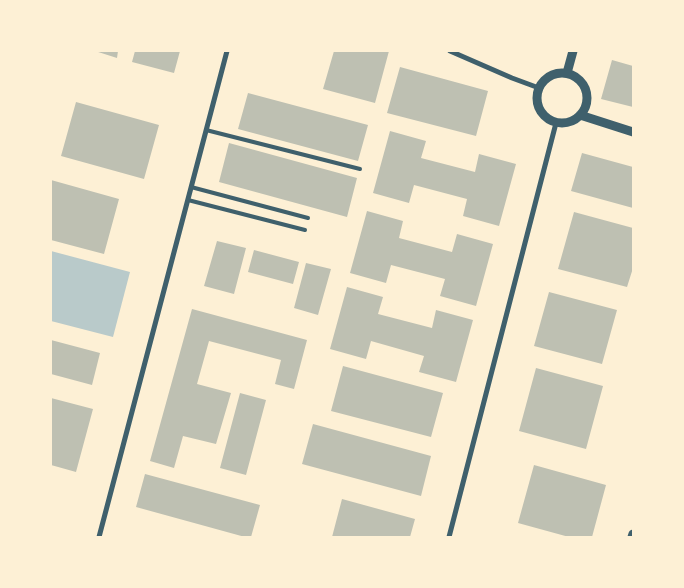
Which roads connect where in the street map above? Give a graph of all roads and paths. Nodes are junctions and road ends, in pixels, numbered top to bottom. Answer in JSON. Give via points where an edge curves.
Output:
{"nodes":[{"id":1,"x":227,"y":51,"type":"edge"},
{"id":2,"x":450,"y":51,"type":"edge"},
{"id":3,"x":573,"y":51,"type":"edge"},
{"id":4,"x":567,"y":73,"type":"junction"},
{"id":5,"x":538,"y":88,"type":"junction"},
{"id":6,"x":580,"y":115,"type":"junction"},
{"id":7,"x":556,"y":122,"type":"junction"},
{"id":8,"x":206,"y":130,"type":"junction"},
{"id":9,"x":633,"y":132,"type":"edge"},
{"id":10,"x":360,"y":169,"type":"dead end"},
{"id":11,"x":191,"y":187,"type":"junction"},
{"id":12,"x":188,"y":200,"type":"junction"},
{"id":13,"x":308,"y":218,"type":"dead end"},
{"id":14,"x":305,"y":230,"type":"dead end"},
{"id":15,"x":99,"y":537,"type":"edge"},
{"id":16,"x":449,"y":537,"type":"edge"}],
"edges":[{"from":1,"to":8,"type":"street"},
{"from":2,"to":5,"type":"street"},
{"from":3,"to":4,"type":"street"},
{"from":4,"to":5,"type":"street","via":[[550,76]]},
{"from":4,"to":6,"type":"street","via":[[582,83],[586,91],[585,108]]},
{"from":5,"to":7,"type":"street","via":[[536,96],[542,113]]},
{"from":6,"to":7,"type":"street","via":[[565,123]]},
{"from":6,"to":9,"type":"street"},
{"from":7,"to":16,"type":"street"},
{"from":8,"to":10,"type":"lane"},
{"from":8,"to":11,"type":"street"},
{"from":11,"to":12,"type":"street"},
{"from":11,"to":13,"type":"lane"},
{"from":12,"to":14,"type":"lane"},
{"from":12,"to":15,"type":"street"}]}
